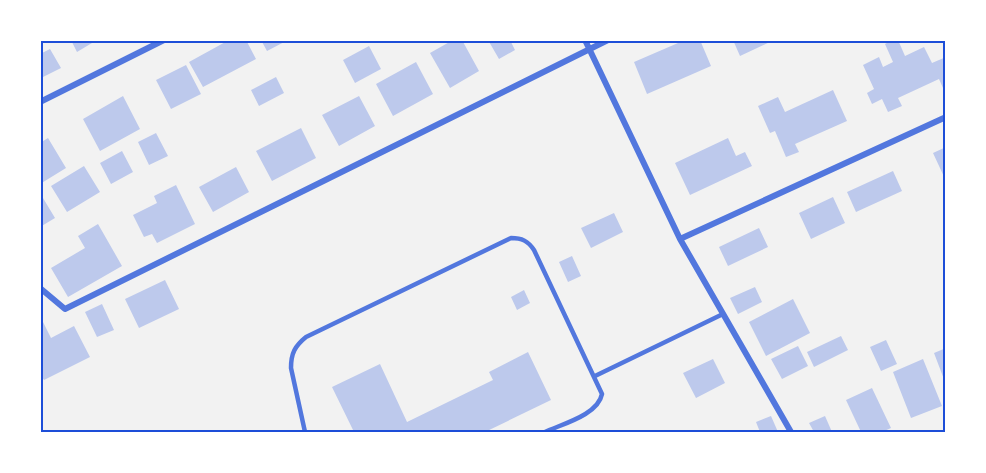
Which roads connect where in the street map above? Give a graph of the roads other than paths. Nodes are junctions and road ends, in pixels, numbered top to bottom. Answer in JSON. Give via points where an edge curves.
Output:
{"nodes":[{"id":1,"x":164,"y":40,"type":"edge"},
{"id":2,"x":585,"y":40,"type":"edge"},
{"id":3,"x":608,"y":40,"type":"edge"},
{"id":4,"x":590,"y":49,"type":"junction"},
{"id":5,"x":40,"y":102,"type":"edge"},
{"id":6,"x":945,"y":117,"type":"edge"},
{"id":7,"x":680,"y":239,"type":"junction"},
{"id":8,"x":40,"y":288,"type":"edge"},
{"id":9,"x":723,"y":314,"type":"junction"},
{"id":10,"x":595,"y":376,"type":"junction"},
{"id":11,"x":305,"y":432,"type":"edge"},
{"id":12,"x":545,"y":432,"type":"edge"},
{"id":13,"x":791,"y":432,"type":"edge"}],
"edges":[{"from":1,"to":5,"type":"street"},
{"from":2,"to":4,"type":"street"},
{"from":3,"to":4,"type":"street"},
{"from":4,"to":7,"type":"street"},
{"from":4,"to":8,"type":"street","via":[[64,309]]},
{"from":6,"to":7,"type":"street"},
{"from":7,"to":9,"type":"street"},
{"from":9,"to":10,"type":"lane"},
{"from":9,"to":13,"type":"street"},
{"from":10,"to":11,"type":"lane","via":[[534,250],[525,241],[511,238],[297,344],[291,368]]},
{"from":10,"to":12,"type":"lane","via":[[602,394],[597,406]]}]}
